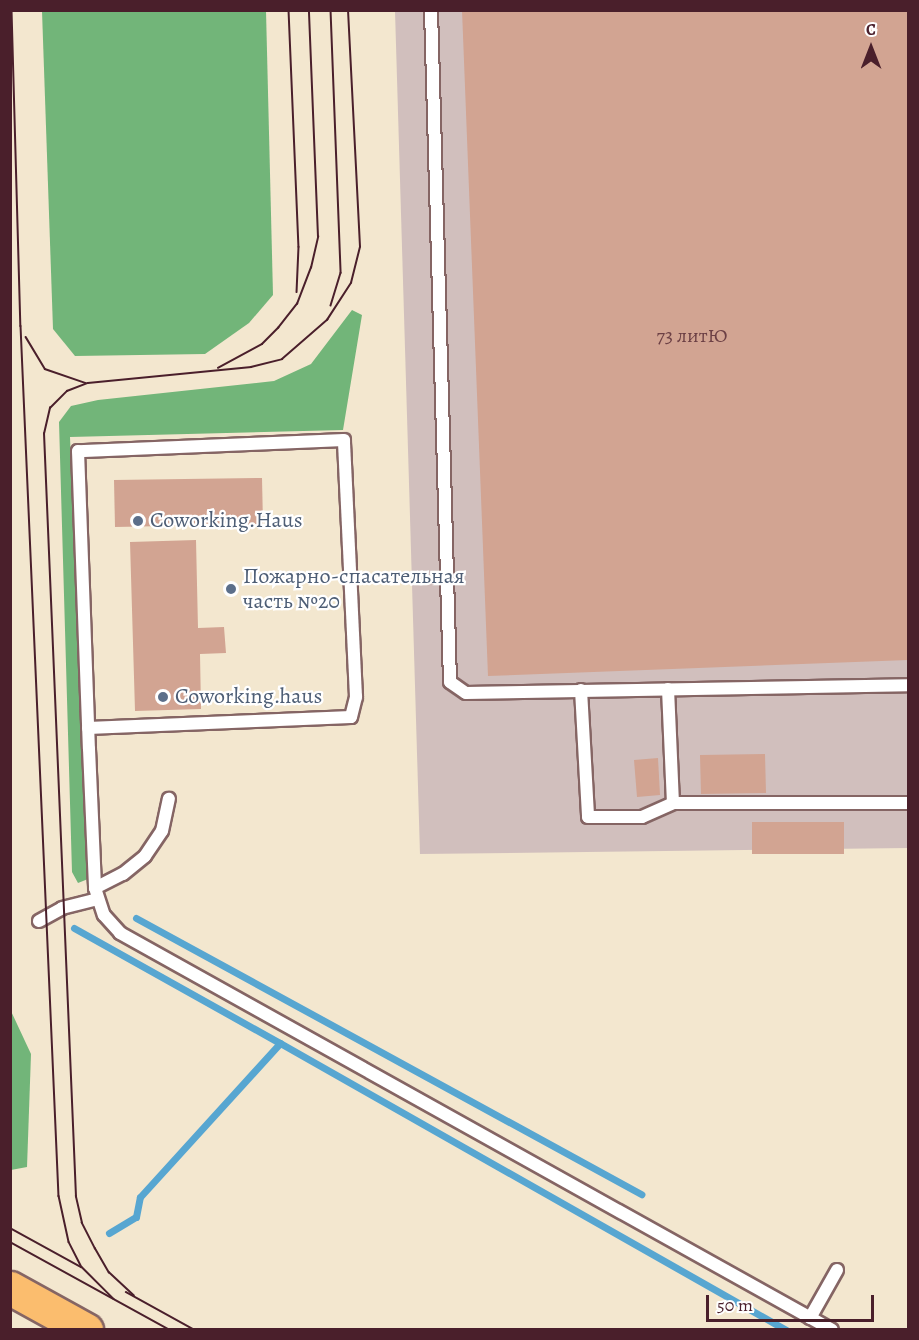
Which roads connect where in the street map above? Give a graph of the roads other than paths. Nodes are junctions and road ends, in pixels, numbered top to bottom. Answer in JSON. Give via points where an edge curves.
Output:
{"nodes":[{"id":1,"x":430,"y":10,"type":"edge"},
{"id":2,"x":909,"y":685,"type":"edge"},
{"id":3,"x":668,"y":689,"type":"junction"},
{"id":4,"x":581,"y":690,"type":"junction"},
{"id":5,"x":88,"y":728,"type":"junction"},
{"id":6,"x":168,"y":799,"type":"dead end"},
{"id":7,"x":673,"y":803,"type":"junction"},
{"id":8,"x":909,"y":803,"type":"edge"},
{"id":9,"x":97,"y":893,"type":"junction"},
{"id":10,"x":39,"y":921,"type":"dead end"},
{"id":11,"x":837,"y":1270,"type":"dead end"},
{"id":12,"x":10,"y":1288,"type":"edge"},
{"id":13,"x":10,"y":1313,"type":"edge"},
{"id":14,"x":810,"y":1318,"type":"junction"},
{"id":15,"x":41,"y":1329,"type":"edge"},
{"id":16,"x":86,"y":1329,"type":"edge"},
{"id":17,"x":832,"y":1329,"type":"edge"}],
"edges":[{"from":1,"to":4,"type":"lane","via":[[450,682],[466,693]]},
{"from":2,"to":3,"type":"lane"},
{"from":3,"to":4,"type":"lane"},
{"from":3,"to":7,"type":"lane"},
{"from":4,"to":7,"type":"lane","via":[[588,817],[642,817]]},
{"from":5,"to":5,"type":"lane","via":[[78,451],[344,440],[356,696],[351,717]]},
{"from":5,"to":9,"type":"lane"},
{"from":6,"to":9,"type":"lane","via":[[162,831],[145,856]]},
{"from":7,"to":8,"type":"lane"},
{"from":9,"to":10,"type":"lane"},
{"from":9,"to":14,"type":"lane","via":[[104,915],[120,933]]},
{"from":11,"to":14,"type":"lane"},
{"from":12,"to":16,"type":"main road"},
{"from":13,"to":15,"type":"main road"},
{"from":14,"to":17,"type":"lane"}]}
